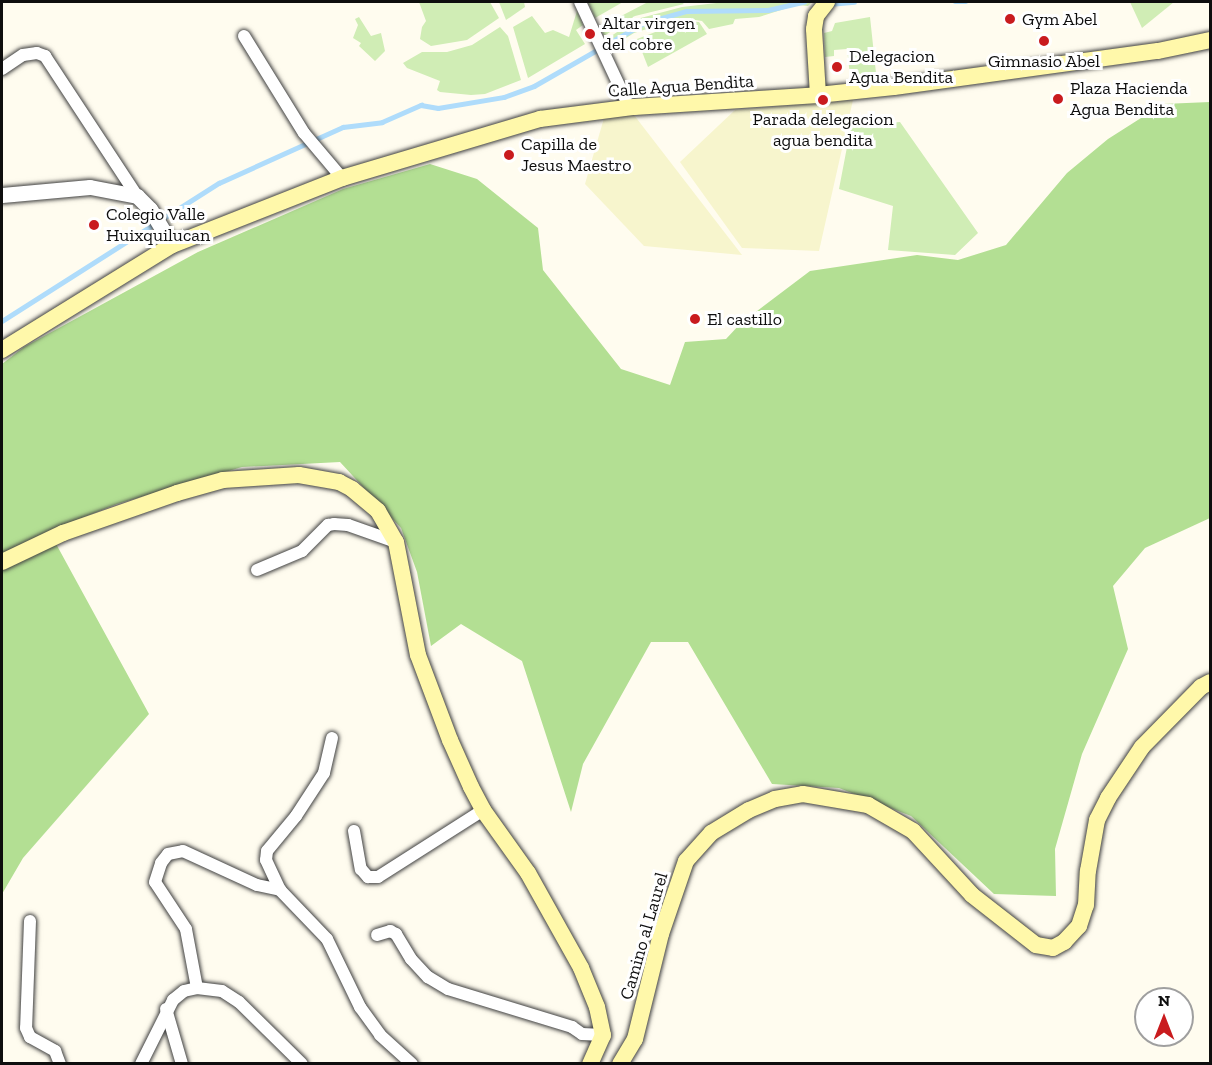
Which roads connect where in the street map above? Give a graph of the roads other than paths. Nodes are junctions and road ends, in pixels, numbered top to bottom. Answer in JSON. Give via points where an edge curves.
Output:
{"nodes":[{"id":1,"x":580,"y":2,"type":"edge"},
{"id":2,"x":824,"y":4,"type":"edge"},
{"id":3,"x":244,"y":36,"type":"dead end"},
{"id":4,"x":1210,"y":40,"type":"edge"},
{"id":5,"x":2,"y":69,"type":"edge"},
{"id":6,"x":818,"y":95,"type":"junction"},
{"id":7,"x":626,"y":100,"type":"dead end"},
{"id":8,"x":342,"y":178,"type":"junction"},
{"id":9,"x":2,"y":195,"type":"edge"},
{"id":10,"x":137,"y":196,"type":"junction"},
{"id":11,"x":172,"y":245,"type":"junction"},
{"id":12,"x":2,"y":350,"type":"edge"},
{"id":13,"x":396,"y":542,"type":"junction"},
{"id":14,"x":2,"y":562,"type":"edge"},
{"id":15,"x":257,"y":570,"type":"dead end"},
{"id":16,"x":1210,"y":682,"type":"edge"},
{"id":17,"x":332,"y":738,"type":"dead end"},
{"id":18,"x":483,"y":810,"type":"junction"},
{"id":19,"x":354,"y":831,"type":"dead end"},
{"id":20,"x":280,"y":890,"type":"junction"},
{"id":21,"x":30,"y":921,"type":"dead end"},
{"id":22,"x":376,"y":934,"type":"dead end"},
{"id":23,"x":197,"y":987,"type":"junction"},
{"id":24,"x":166,"y":1009,"type":"junction"},
{"id":25,"x":603,"y":1035,"type":"junction"},
{"id":26,"x":60,"y":1064,"type":"edge"},
{"id":27,"x":141,"y":1064,"type":"edge"},
{"id":28,"x":182,"y":1064,"type":"edge"},
{"id":29,"x":302,"y":1064,"type":"edge"},
{"id":30,"x":412,"y":1064,"type":"edge"},
{"id":31,"x":590,"y":1064,"type":"edge"},
{"id":32,"x":620,"y":1064,"type":"edge"}],
"edges":[{"from":1,"to":7,"type":"street"},
{"from":2,"to":6,"type":"main road","via":[[814,29]]},
{"from":3,"to":8,"type":"street","via":[[304,133]]},
{"from":4,"to":6,"type":"main road","name":"Calle Agua Bendita","via":[[1088,61]]},
{"from":5,"to":10,"type":"street","via":[[22,55],[45,56]]},
{"from":6,"to":8,"type":"main road","name":"Calle Agua Bendita","via":[[632,107],[547,117]]},
{"from":8,"to":11,"type":"main road","name":"Calle Agua Bendita"},
{"from":9,"to":10,"type":"street","via":[[90,187]]},
{"from":10,"to":11,"type":"street","via":[[150,209]]},
{"from":11,"to":12,"type":"main road","name":"Calle Agua Bendita"},
{"from":13,"to":14,"type":"main road","via":[[378,511],[352,489],[316,477],[277,475],[223,480],[177,493],[63,533]]},
{"from":13,"to":15,"type":"street","via":[[348,525],[328,525],[302,551]]},
{"from":13,"to":18,"type":"main road","via":[[418,656],[450,740]]},
{"from":16,"to":32,"type":"main road","name":"Camino al Laurel","via":[[1142,747],[1108,798],[1097,820],[1086,905],[1079,926],[1053,948],[1036,945],[972,895],[913,831],[868,805],[803,794],[775,799],[711,832],[686,861],[635,1039]]},
{"from":17,"to":20,"type":"street","via":[[324,772],[296,816],[267,851],[266,860]]},
{"from":18,"to":19,"type":"street","via":[[378,877],[368,877],[361,869]]},
{"from":18,"to":25,"type":"main road","via":[[528,873],[575,959],[597,1008]]},
{"from":20,"to":23,"type":"street","via":[[256,885],[183,851],[168,854],[155,882],[186,929]]},
{"from":20,"to":30,"type":"street","via":[[327,939],[360,1008],[380,1035]]},
{"from":21,"to":26,"type":"street","via":[[26,1028],[30,1037],[55,1051]]},
{"from":22,"to":25,"type":"street","via":[[396,934],[428,977],[448,989],[562,1024],[582,1034]]},
{"from":23,"to":24,"type":"street","via":[[178,994]]},
{"from":23,"to":29,"type":"street","via":[[222,991],[239,1002]]},
{"from":24,"to":27,"type":"street"},
{"from":24,"to":28,"type":"street"},
{"from":25,"to":31,"type":"main road"}]}
